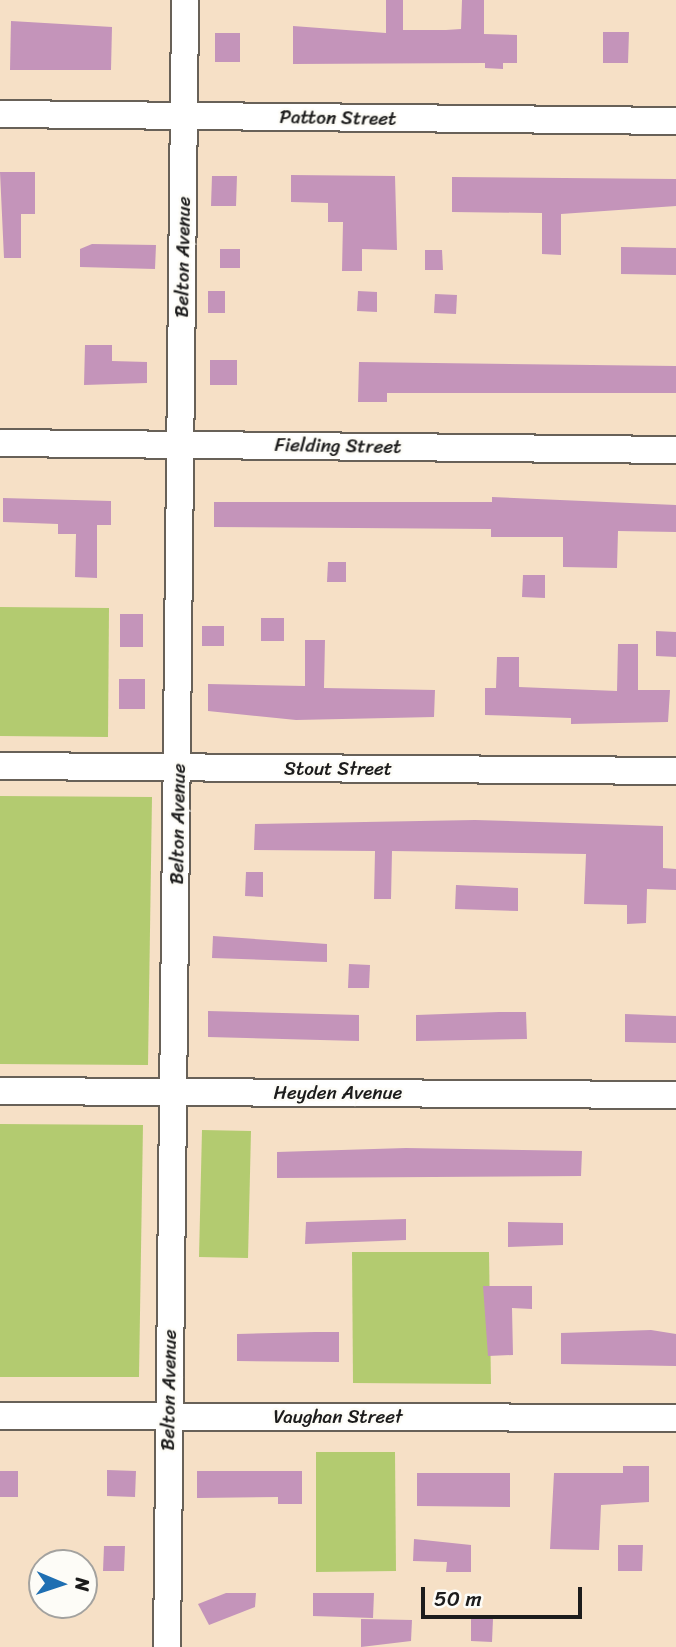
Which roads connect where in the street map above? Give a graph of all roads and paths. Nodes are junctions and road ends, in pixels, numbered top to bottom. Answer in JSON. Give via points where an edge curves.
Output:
{"nodes":[{"id":1,"x":185,"y":0,"type":"edge"},
{"id":2,"x":0,"y":114,"type":"edge"},
{"id":3,"x":184,"y":116,"type":"junction"},
{"id":4,"x":676,"y":121,"type":"edge"},
{"id":5,"x":0,"y":443,"type":"edge"},
{"id":6,"x":181,"y":446,"type":"junction"},
{"id":7,"x":676,"y":450,"type":"edge"},
{"id":8,"x":0,"y":766,"type":"edge"},
{"id":9,"x":179,"y":768,"type":"junction"},
{"id":10,"x":676,"y":771,"type":"edge"},
{"id":11,"x":0,"y":1091,"type":"edge"},
{"id":12,"x":173,"y":1093,"type":"junction"},
{"id":13,"x":676,"y":1095,"type":"edge"},
{"id":14,"x":0,"y":1416,"type":"edge"},
{"id":15,"x":169,"y":1416,"type":"junction"},
{"id":16,"x":676,"y":1418,"type":"edge"},
{"id":17,"x":167,"y":1647,"type":"edge"}],
"edges":[{"from":1,"to":3,"type":"street","name":"Belton Avenue"},
{"from":2,"to":3,"type":"street","name":"Patton Street"},
{"from":3,"to":4,"type":"street","name":"Patton Street"},
{"from":3,"to":6,"type":"street","name":"Belton Avenue"},
{"from":5,"to":6,"type":"street","name":"Fielding Street"},
{"from":6,"to":7,"type":"street","name":"Fielding Street"},
{"from":6,"to":9,"type":"street","name":"Belton Avenue"},
{"from":8,"to":9,"type":"street","name":"Stout Street"},
{"from":9,"to":10,"type":"street","name":"Stout Street"},
{"from":9,"to":12,"type":"street","name":"Belton Avenue"},
{"from":11,"to":12,"type":"street","name":"Heyden Avenue"},
{"from":12,"to":13,"type":"street","name":"Heyden Avenue"},
{"from":12,"to":15,"type":"street","name":"Belton Avenue"},
{"from":14,"to":15,"type":"street","name":"Vaughan Street"},
{"from":15,"to":16,"type":"street","name":"Vaughan Street"},
{"from":15,"to":17,"type":"street","name":"Belton Avenue"}]}
